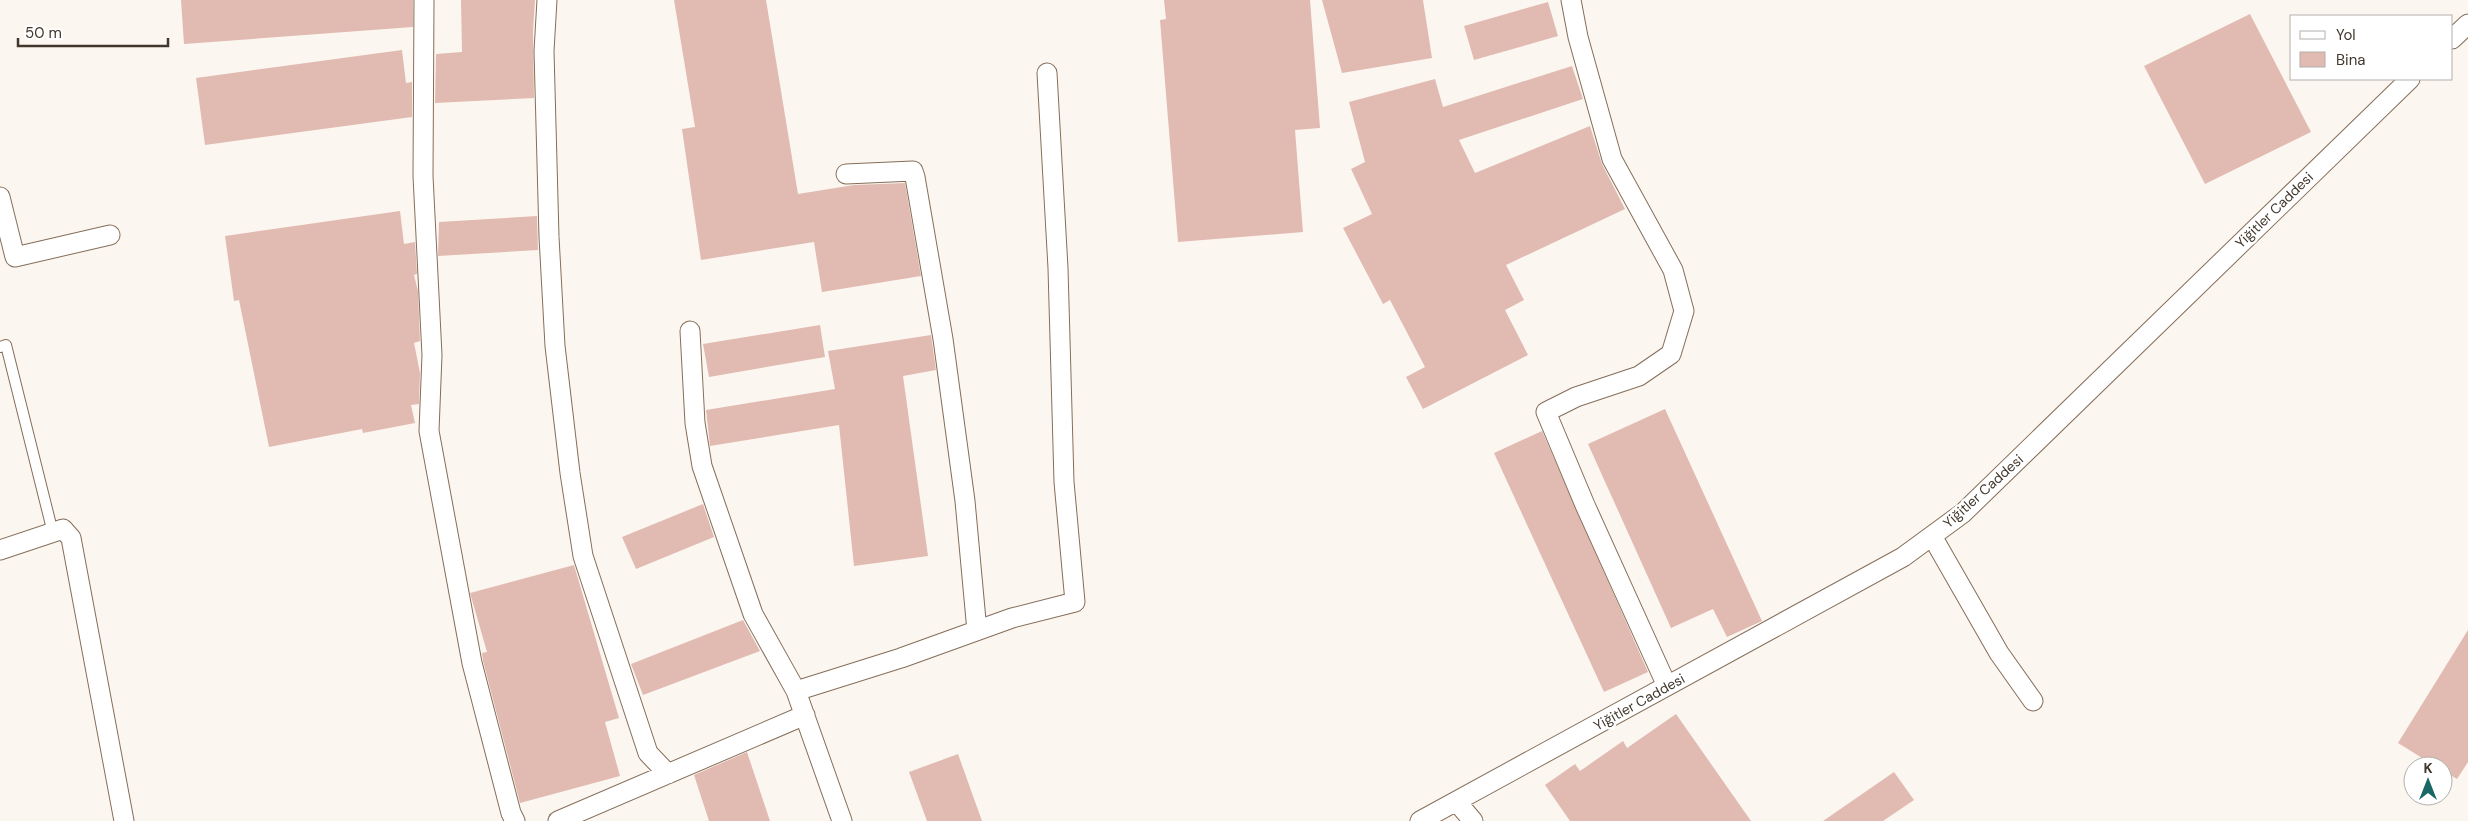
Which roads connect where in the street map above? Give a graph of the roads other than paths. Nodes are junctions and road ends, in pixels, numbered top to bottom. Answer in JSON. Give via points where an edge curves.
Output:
{"nodes":[{"id":1,"x":424,"y":0,"type":"edge"},
{"id":2,"x":547,"y":0,"type":"edge"},
{"id":3,"x":1571,"y":0,"type":"edge"},
{"id":4,"x":2468,"y":24,"type":"edge"},
{"id":5,"x":2453,"y":38,"type":"edge"},
{"id":6,"x":1047,"y":73,"type":"dead end"},
{"id":7,"x":2409,"y":80,"type":"edge"},
{"id":8,"x":846,"y":174,"type":"dead end"},
{"id":9,"x":0,"y":197,"type":"edge"},
{"id":10,"x":110,"y":235,"type":"dead end"},
{"id":11,"x":690,"y":331,"type":"dead end"},
{"id":12,"x":0,"y":347,"type":"edge"},
{"id":13,"x":53,"y":533,"type":"junction"},
{"id":14,"x":1932,"y":536,"type":"junction"},
{"id":15,"x":0,"y":550,"type":"edge"},
{"id":16,"x":977,"y":631,"type":"junction"},
{"id":17,"x":1668,"y":686,"type":"junction"},
{"id":18,"x":796,"y":691,"type":"junction"},
{"id":19,"x":2033,"y":701,"type":"dead end"},
{"id":20,"x":804,"y":715,"type":"junction"},
{"id":21,"x":668,"y":774,"type":"junction"},
{"id":22,"x":1456,"y":802,"type":"junction"},
{"id":23,"x":124,"y":821,"type":"edge"},
{"id":24,"x":515,"y":821,"type":"edge"},
{"id":25,"x":558,"y":821,"type":"edge"},
{"id":26,"x":842,"y":821,"type":"edge"},
{"id":27,"x":1420,"y":821,"type":"edge"},
{"id":28,"x":1473,"y":821,"type":"edge"}],
"edges":[{"from":1,"to":24,"type":"street","via":[[423,176],[432,355],[429,431],[472,663]]},
{"from":2,"to":21,"type":"street","via":[[544,51],[555,346],[582,547],[648,753]]},
{"from":3,"to":17,"type":"street","via":[[1612,159],[1673,270],[1684,311],[1672,354],[1639,376],[1576,397],[1546,412]]},
{"from":4,"to":5,"type":"street"},
{"from":6,"to":16,"type":"street","via":[[1058,268],[1064,482],[1075,602],[1012,618]]},
{"from":7,"to":14,"type":"street","name":"Yiğitler Caddesi","via":[[1963,514]]},
{"from":8,"to":16,"type":"street","via":[[913,171],[916,177],[943,339],[965,502]]},
{"from":9,"to":10,"type":"street","via":[[15,257]]},
{"from":11,"to":18,"type":"street","via":[[695,423],[702,466],[753,614]]},
{"from":12,"to":13,"type":"lane","via":[[6,345]]},
{"from":13,"to":15,"type":"street"},
{"from":13,"to":23,"type":"street","via":[[63,530],[71,538],[77,561]]},
{"from":14,"to":17,"type":"street","name":"Yiğitler Caddesi","via":[[1903,557]]},
{"from":14,"to":19,"type":"street","via":[[1999,653]]},
{"from":16,"to":18,"type":"street"},
{"from":17,"to":22,"type":"street","name":"Yiğitler Caddesi"},
{"from":18,"to":20,"type":"street"},
{"from":20,"to":21,"type":"street"},
{"from":20,"to":26,"type":"street"},
{"from":21,"to":25,"type":"street"},
{"from":22,"to":27,"type":"street","name":"Yiğitler Caddesi"},
{"from":22,"to":28,"type":"street"}]}
